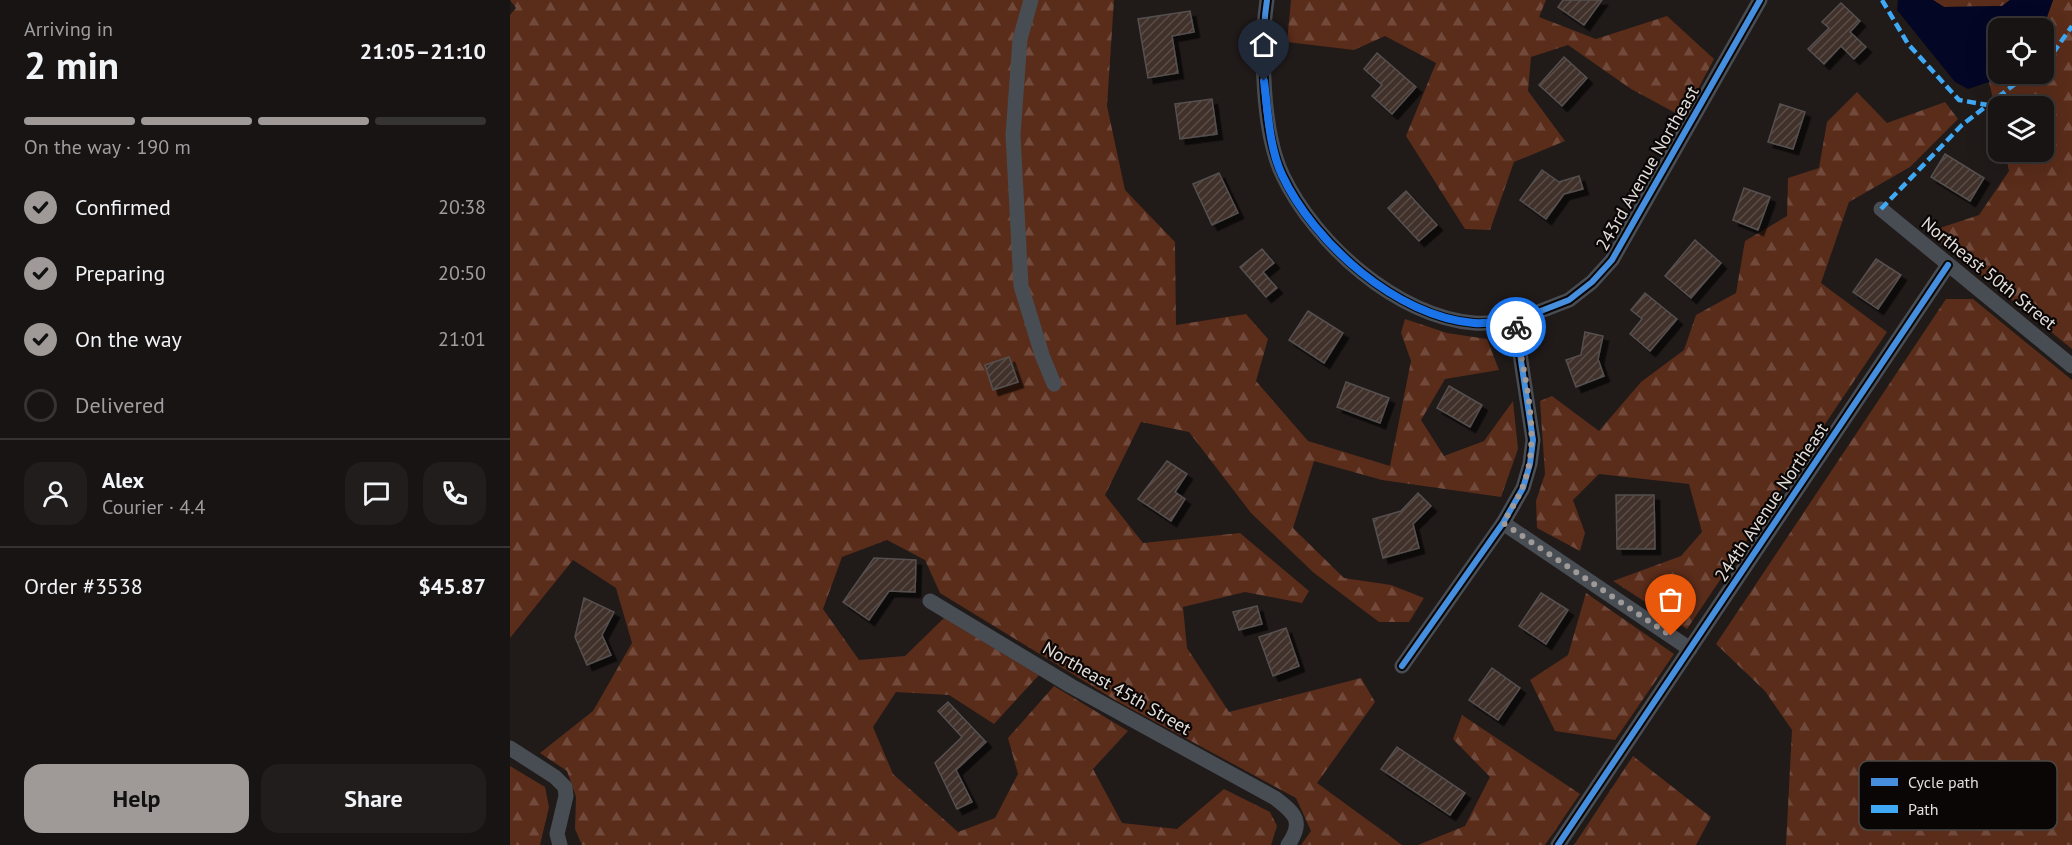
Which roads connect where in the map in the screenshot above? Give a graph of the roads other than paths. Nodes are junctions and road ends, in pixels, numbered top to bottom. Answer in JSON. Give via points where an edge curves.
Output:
{"nodes":[{"id":1,"x":1031,"y":0,"type":"edge"},
{"id":2,"x":1268,"y":0,"type":"edge"},
{"id":3,"x":1760,"y":0,"type":"edge"},
{"id":4,"x":1881,"y":209,"type":"dead end"},
{"id":5,"x":1948,"y":265,"type":"junction"},
{"id":6,"x":1515,"y":321,"type":"junction"},
{"id":7,"x":2072,"y":366,"type":"edge"},
{"id":8,"x":1054,"y":384,"type":"dead end"},
{"id":9,"x":1503,"y":523,"type":"junction"},
{"id":10,"x":930,"y":601,"type":"dead end"},
{"id":11,"x":1690,"y":649,"type":"junction"},
{"id":12,"x":1402,"y":666,"type":"dead end"},
{"id":13,"x":510,"y":748,"type":"edge"},
{"id":14,"x":560,"y":845,"type":"edge"},
{"id":15,"x":1287,"y":845,"type":"edge"},
{"id":16,"x":1558,"y":845,"type":"edge"}],
"edges":[{"from":1,"to":8,"type":"street","via":[[1020,39],[1014,135],[1022,286]]},
{"from":2,"to":6,"type":"street","name":"243rd Avenue Northeast","via":[[1264,81],[1271,138],[1282,174],[1327,240],[1379,286],[1419,307],[1475,323]]},
{"from":3,"to":6,"type":"street","name":"243rd Avenue Northeast","via":[[1612,260],[1569,300]]},
{"from":4,"to":5,"type":"street","name":"Northeast 50th Street"},
{"from":5,"to":7,"type":"street","name":"Northeast 50th Street"},
{"from":5,"to":11,"type":"street","name":"244th Avenue Northeast"},
{"from":6,"to":9,"type":"street","via":[[1533,440],[1523,488]]},
{"from":9,"to":11,"type":"street"},
{"from":9,"to":12,"type":"street"},
{"from":10,"to":15,"type":"street","name":"Northeast 45th Street","via":[[1071,686],[1275,798],[1286,806],[1297,824],[1297,831]]},
{"from":11,"to":16,"type":"street","name":"244th Avenue Northeast"},
{"from":13,"to":14,"type":"street","via":[[565,787],[557,834]]}]}
